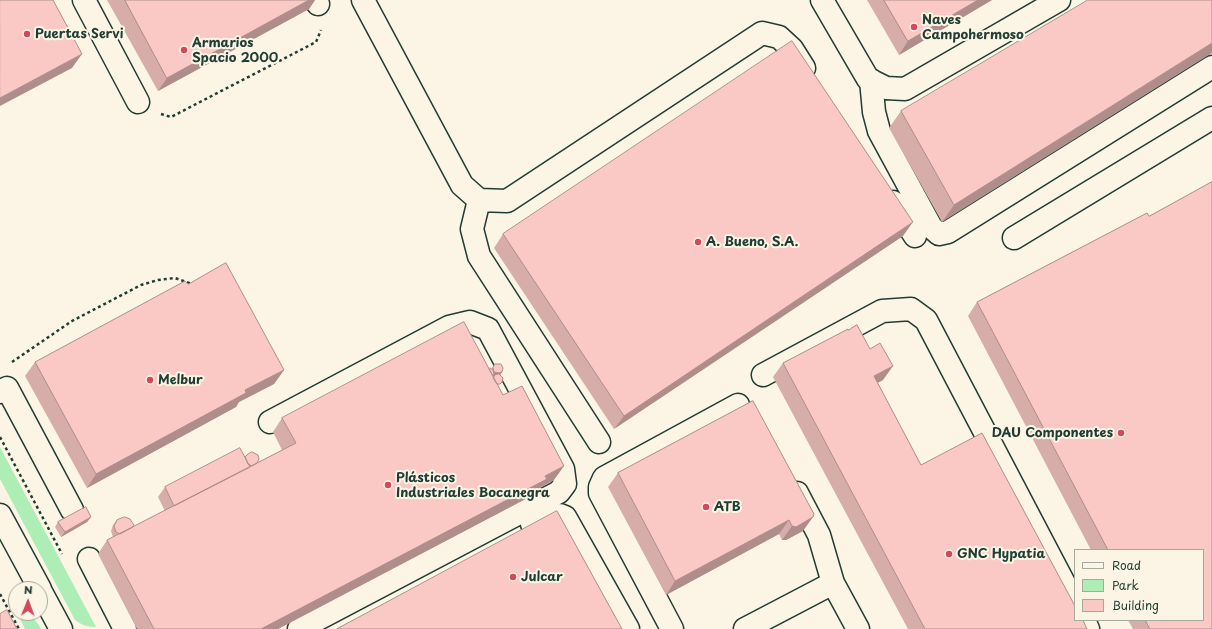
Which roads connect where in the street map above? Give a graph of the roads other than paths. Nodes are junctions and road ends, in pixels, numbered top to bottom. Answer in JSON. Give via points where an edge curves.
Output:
{"nodes":[{"id":1,"x":84,"y":0,"type":"edge"},
{"id":2,"x":363,"y":0,"type":"edge"},
{"id":3,"x":822,"y":0,"type":"edge"},
{"id":4,"x":1059,"y":0,"type":"edge"},
{"id":5,"x":1212,"y":67,"type":"edge"},
{"id":6,"x":870,"y":80,"type":"junction"},
{"id":7,"x":813,"y":82,"type":"edge"},
{"id":8,"x":138,"y":102,"type":"road end"},
{"id":9,"x":1212,"y":118,"type":"edge"},
{"id":10,"x":881,"y":185,"type":"edge"},
{"id":11,"x":479,"y":200,"type":"junction"},
{"id":12,"x":915,"y":236,"type":"dead end"},
{"id":13,"x":1014,"y":238,"type":"dead end"},
{"id":14,"x":762,"y":375,"type":"dead end"},
{"id":15,"x":3,"y":380,"type":"edge"},
{"id":16,"x":738,"y":405,"type":"dead end"},
{"id":17,"x":270,"y":422,"type":"dead end"},
{"id":18,"x":599,"y":442,"type":"dead end"},
{"id":19,"x":787,"y":473,"type":"edge"},
{"id":20,"x":72,"y":510,"type":"dead end"},
{"id":21,"x":0,"y":515,"type":"edge"},
{"id":22,"x":89,"y":559,"type":"dead end"},
{"id":23,"x":36,"y":581,"type":"edge"},
{"id":24,"x":833,"y":583,"type":"junction"},
{"id":25,"x":1074,"y":602,"type":"edge"},
{"id":26,"x":48,"y":604,"type":"edge"},
{"id":27,"x":61,"y":629,"type":"edge"},
{"id":28,"x":125,"y":629,"type":"edge"},
{"id":29,"x":299,"y":629,"type":"edge"},
{"id":30,"x":337,"y":629,"type":"edge"},
{"id":31,"x":628,"y":629,"type":"edge"},
{"id":32,"x":672,"y":629,"type":"edge"},
{"id":33,"x":745,"y":629,"type":"edge"},
{"id":34,"x":858,"y":629,"type":"edge"}],
"edges":[{"from":1,"to":8,"type":"street"},
{"from":2,"to":11,"type":"street","via":[[462,185]]},
{"from":3,"to":6,"type":"street"},
{"from":4,"to":6,"type":"street","via":[[906,89],[886,88]]},
{"from":5,"to":6,"type":"street","via":[[948,232],[939,234],[931,227],[879,131]]},
{"from":7,"to":11,"type":"street","via":[[792,49],[779,37],[762,33],[507,201]]},
{"from":9,"to":13,"type":"street"},
{"from":10,"to":12,"type":"street"},
{"from":11,"to":18,"type":"street","via":[[472,229],[479,256]]},
{"from":14,"to":25,"type":"street","via":[[882,311],[910,309],[926,320]]},
{"from":15,"to":20,"type":"street"},
{"from":16,"to":32,"type":"street","via":[[604,478],[600,487],[600,493]]},
{"from":17,"to":29,"type":"street","via":[[449,327],[470,322],[488,329],[563,469],[565,484],[559,492]]},
{"from":19,"to":24,"type":"street","via":[[819,535]]},
{"from":21,"to":23,"type":"street"},
{"from":22,"to":28,"type":"street"},
{"from":24,"to":33,"type":"street"},
{"from":24,"to":34,"type":"street"},
{"from":26,"to":27,"type":"street"},
{"from":30,"to":31,"type":"street","via":[[544,518],[560,514],[565,517]]}]}
